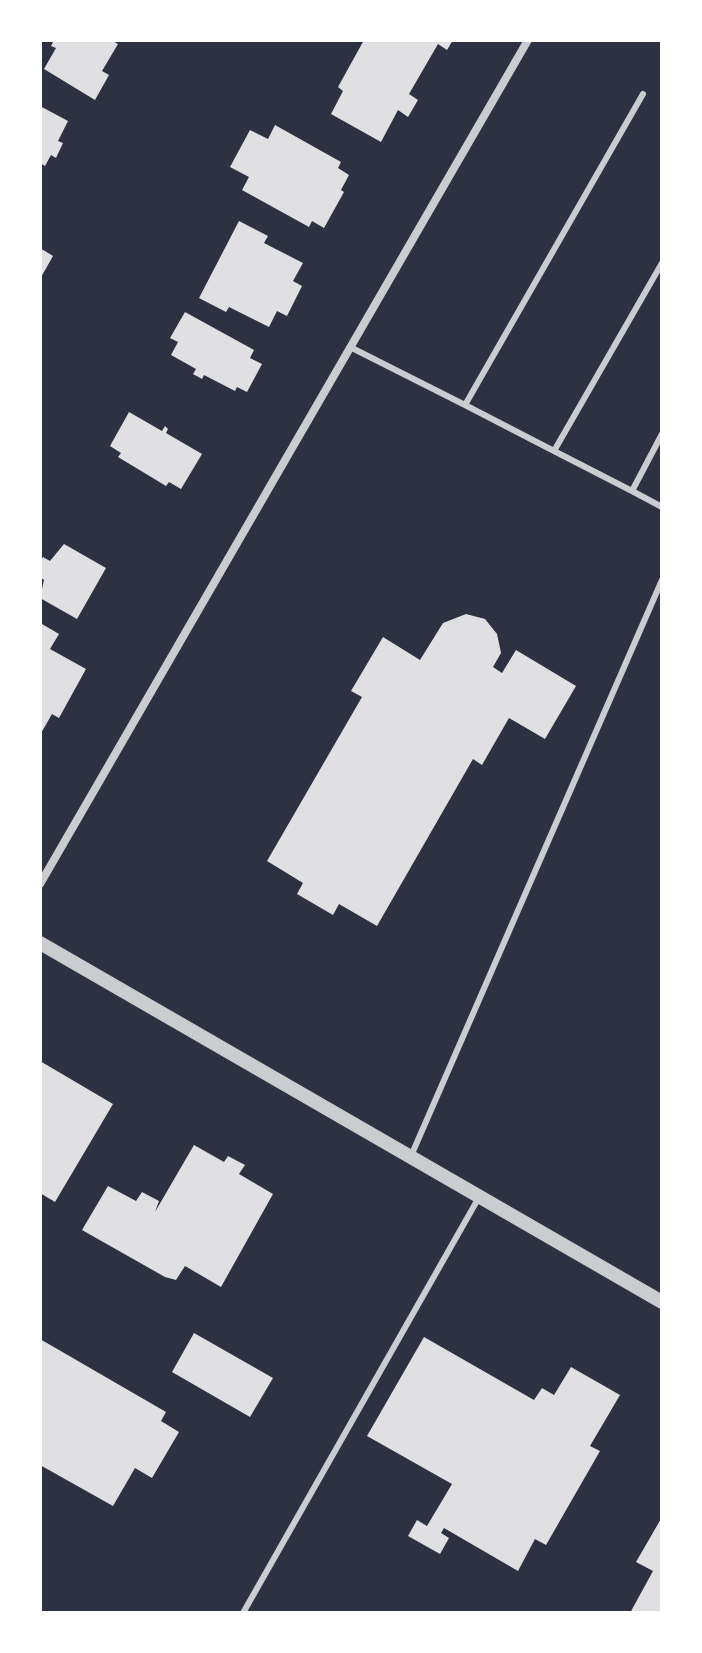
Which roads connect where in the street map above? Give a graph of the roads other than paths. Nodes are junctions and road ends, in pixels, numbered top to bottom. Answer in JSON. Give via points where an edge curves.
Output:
{"nodes":[{"id":1,"x":528,"y":40,"type":"edge"},
{"id":2,"x":643,"y":94,"type":"dead end"},
{"id":3,"x":662,"y":263,"type":"edge"},
{"id":4,"x":352,"y":348,"type":"junction"},
{"id":5,"x":465,"y":405,"type":"junction"},
{"id":6,"x":662,"y":434,"type":"edge"},
{"id":7,"x":554,"y":451,"type":"junction"},
{"id":8,"x":632,"y":491,"type":"junction"},
{"id":9,"x":662,"y":507,"type":"edge"},
{"id":10,"x":662,"y":580,"type":"edge"},
{"id":11,"x":40,"y":884,"type":"edge"},
{"id":12,"x":40,"y":943,"type":"edge"},
{"id":13,"x":411,"y":1157,"type":"junction"},
{"id":14,"x":479,"y":1196,"type":"junction"},
{"id":15,"x":662,"y":1302,"type":"edge"},
{"id":16,"x":243,"y":1613,"type":"edge"}],
"edges":[{"from":1,"to":4,"type":"street"},
{"from":2,"to":5,"type":"lane"},
{"from":3,"to":7,"type":"lane"},
{"from":4,"to":5,"type":"lane"},
{"from":4,"to":11,"type":"street"},
{"from":5,"to":7,"type":"lane"},
{"from":6,"to":8,"type":"lane"},
{"from":7,"to":8,"type":"lane"},
{"from":8,"to":9,"type":"lane"},
{"from":10,"to":13,"type":"lane"},
{"from":12,"to":13,"type":"street"},
{"from":13,"to":14,"type":"street"},
{"from":14,"to":15,"type":"street"},
{"from":14,"to":16,"type":"lane"}]}
